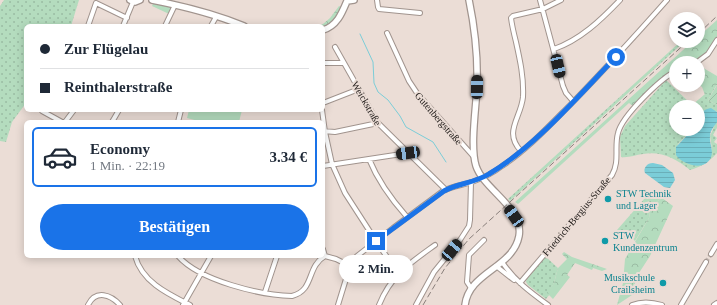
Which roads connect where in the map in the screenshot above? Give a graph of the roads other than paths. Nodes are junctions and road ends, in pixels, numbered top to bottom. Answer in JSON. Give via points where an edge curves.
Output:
{"nodes":[{"id":1,"x":140,"y":0,"type":"edge"},
{"id":2,"x":152,"y":0,"type":"edge"},
{"id":3,"x":346,"y":0,"type":"edge"},
{"id":4,"x":354,"y":0,"type":"edge"},
{"id":5,"x":377,"y":0,"type":"edge"},
{"id":6,"x":468,"y":0,"type":"edge"},
{"id":7,"x":540,"y":0,"type":"edge"},
{"id":8,"x":562,"y":0,"type":"edge"},
{"id":9,"x":620,"y":0,"type":"edge"},
{"id":10,"x":667,"y":0,"type":"edge"},
{"id":11,"x":131,"y":1,"type":"edge"},
{"id":12,"x":175,"y":4,"type":"junction"},
{"id":13,"x":543,"y":9,"type":"junction"},
{"id":14,"x":420,"y":13,"type":"dead end"},
{"id":15,"x":216,"y":17,"type":"junction"},
{"id":16,"x":127,"y":18,"type":"junction"},
{"id":17,"x":89,"y":24,"type":"edge"},
{"id":18,"x":124,"y":24,"type":"edge"},
{"id":19,"x":166,"y":24,"type":"edge"},
{"id":20,"x":212,"y":24,"type":"edge"},
{"id":21,"x":238,"y":24,"type":"edge"},
{"id":22,"x":325,"y":29,"type":"edge"},
{"id":23,"x":387,"y":33,"type":"dead end"},
{"id":24,"x":717,"y":40,"type":"edge"},
{"id":25,"x":335,"y":47,"type":"dead end"},
{"id":26,"x":554,"y":49,"type":"junction"},
{"id":27,"x":705,"y":56,"type":"edge"},
{"id":28,"x":325,"y":63,"type":"edge"},
{"id":29,"x":343,"y":63,"type":"junction"},
{"id":30,"x":669,"y":75,"type":"edge"},
{"id":31,"x":359,"y":89,"type":"junction"},
{"id":32,"x":573,"y":101,"type":"junction"},
{"id":33,"x":325,"y":102,"type":"edge"},
{"id":34,"x":44,"y":112,"type":"edge"},
{"id":35,"x":72,"y":112,"type":"edge"},
{"id":36,"x":60,"y":120,"type":"edge"},
{"id":37,"x":66,"y":120,"type":"edge"},
{"id":38,"x":378,"y":124,"type":"junction"},
{"id":39,"x":325,"y":132,"type":"edge"},
{"id":40,"x":325,"y":136,"type":"edge"},
{"id":41,"x":521,"y":151,"type":"junction"},
{"id":42,"x":408,"y":153,"type":"junction"},
{"id":43,"x":474,"y":157,"type":"junction"},
{"id":44,"x":369,"y":159,"type":"junction"},
{"id":45,"x":332,"y":164,"type":"junction"},
{"id":46,"x":325,"y":166,"type":"edge"},
{"id":47,"x":483,"y":178,"type":"junction"},
{"id":48,"x":471,"y":182,"type":"junction"},
{"id":49,"x":446,"y":190,"type":"junction"},
{"id":50,"x":407,"y":217,"type":"junction"},
{"id":51,"x":484,"y":240,"type":"dead end"},
{"id":52,"x":376,"y":241,"type":"junction"},
{"id":53,"x":717,"y":244,"type":"edge"},
{"id":54,"x":435,"y":245,"type":"dead end"},
{"id":55,"x":711,"y":254,"type":"tunnel mouth"},
{"id":56,"x":325,"y":256,"type":"edge"},
{"id":57,"x":136,"y":258,"type":"edge"},
{"id":58,"x":180,"y":258,"type":"edge"},
{"id":59,"x":210,"y":258,"type":"edge"},
{"id":60,"x":276,"y":258,"type":"edge"},
{"id":61,"x":322,"y":258,"type":"edge"},
{"id":62,"x":502,"y":262,"type":"junction"},
{"id":63,"x":706,"y":262,"type":"tunnel mouth"},
{"id":64,"x":350,"y":266,"type":"junction"},
{"id":65,"x":496,"y":266,"type":"junction"},
{"id":66,"x":202,"y":272,"type":"junction"},
{"id":67,"x":398,"y":272,"type":"junction"},
{"id":68,"x":520,"y":283,"type":"junction"},
{"id":69,"x":471,"y":288,"type":"junction"},
{"id":70,"x":265,"y":292,"type":"junction"},
{"id":71,"x":717,"y":303,"type":"edge"},
{"id":72,"x":184,"y":304,"type":"edge"},
{"id":73,"x":546,"y":304,"type":"edge"},
{"id":74,"x":88,"y":305,"type":"edge"},
{"id":75,"x":120,"y":305,"type":"edge"},
{"id":76,"x":190,"y":305,"type":"edge"},
{"id":77,"x":338,"y":305,"type":"edge"},
{"id":78,"x":379,"y":305,"type":"edge"},
{"id":79,"x":416,"y":305,"type":"edge"},
{"id":80,"x":465,"y":305,"type":"edge"},
{"id":81,"x":632,"y":305,"type":"edge"},
{"id":82,"x":662,"y":305,"type":"edge"},
{"id":83,"x":681,"y":305,"type":"edge"},
{"id":84,"x":714,"y":305,"type":"edge"}],
"edges":[{"from":1,"to":11,"type":"main road"},
{"from":2,"to":12,"type":"main road"},
{"from":3,"to":4,"type":"main road"},
{"from":3,"to":22,"type":"main road","via":[[343,12],[336,23]]},
{"from":5,"to":14,"type":"street","via":[[379,9]]},
{"from":6,"to":43,"type":"main road","via":[[476,37],[477,60]]},
{"from":7,"to":13,"type":"street"},
{"from":8,"to":13,"type":"street"},
{"from":9,"to":26,"type":"street","via":[[578,38]]},
{"from":10,"to":32,"type":"street"},
{"from":11,"to":16,"type":"street"},
{"from":12,"to":15,"type":"main road"},
{"from":12,"to":19,"type":"street"},
{"from":13,"to":26,"type":"street"},
{"from":13,"to":41,"type":"street","via":[[513,16],[511,19],[523,80],[521,106],[512,136]]},
{"from":15,"to":20,"type":"street"},
{"from":15,"to":21,"type":"main road"},
{"from":16,"to":17,"type":"street","via":[[96,3]]},
{"from":16,"to":18,"type":"street"},
{"from":23,"to":43,"type":"street","name":"Gutenbergstraße","via":[[416,93]]},
{"from":24,"to":27,"type":"street"},
{"from":25,"to":29,"type":"street","name":"Weickstraße"},
{"from":26,"to":32,"type":"street","via":[[564,90]]},
{"from":28,"to":29,"type":"street"},
{"from":29,"to":31,"type":"street","name":"Weickstraße"},
{"from":30,"to":68,"type":"street","name":"Friedrich-Bergius-Straße","via":[[660,81],[624,121],[618,132],[617,164],[612,175]]},
{"from":31,"to":33,"type":"street"},
{"from":31,"to":38,"type":"street","name":"Weickstraße"},
{"from":32,"to":41,"type":"street"},
{"from":34,"to":36,"type":"street"},
{"from":35,"to":37,"type":"street"},
{"from":38,"to":39,"type":"street"},
{"from":38,"to":42,"type":"street","name":"Weickstraße"},
{"from":40,"to":45,"type":"street"},
{"from":41,"to":47,"type":"street"},
{"from":42,"to":44,"type":"street"},
{"from":42,"to":49,"type":"street","name":"Weickstraße"},
{"from":43,"to":47,"type":"main road","via":[[478,172]]},
{"from":44,"to":45,"type":"street"},
{"from":44,"to":50,"type":"street","via":[[384,188]]},
{"from":45,"to":46,"type":"street"},
{"from":45,"to":52,"type":"street","via":[[345,193]]},
{"from":47,"to":48,"type":"street"},
{"from":47,"to":62,"type":"main road","via":[[508,207],[519,226],[519,238],[515,248]]},
{"from":48,"to":49,"type":"street"},
{"from":48,"to":79,"type":"street","via":[[468,226],[434,272]]},
{"from":49,"to":50,"type":"street"},
{"from":50,"to":52,"type":"street"},
{"from":51,"to":69,"type":"street","via":[[468,257],[467,282]]},
{"from":52,"to":64,"type":"street","via":[[357,256]]},
{"from":52,"to":67,"type":"street"},
{"from":53,"to":55,"type":"street"},
{"from":54,"to":67,"type":"street"},
{"from":56,"to":64,"type":"street"},
{"from":57,"to":72,"type":"street","via":[[142,271],[152,282]]},
{"from":58,"to":66,"type":"street"},
{"from":59,"to":66,"type":"street"},
{"from":60,"to":70,"type":"street"},
{"from":61,"to":70,"type":"street","via":[[316,262],[308,284],[298,294],[282,296]]},
{"from":62,"to":65,"type":"main road"},
{"from":62,"to":68,"type":"street"},
{"from":63,"to":83,"type":"street"},
{"from":64,"to":77,"type":"street"},
{"from":65,"to":68,"type":"street"},
{"from":65,"to":69,"type":"main road"},
{"from":66,"to":70,"type":"street","via":[[231,285]]},
{"from":66,"to":72,"type":"street"},
{"from":67,"to":78,"type":"street"},
{"from":68,"to":73,"type":"street"},
{"from":69,"to":80,"type":"main road"},
{"from":71,"to":84,"type":"street"},
{"from":72,"to":76,"type":"street"},
{"from":74,"to":75,"type":"street","via":[[97,296],[108,295]]},
{"from":81,"to":82,"type":"street","via":[[647,302]]}]}
